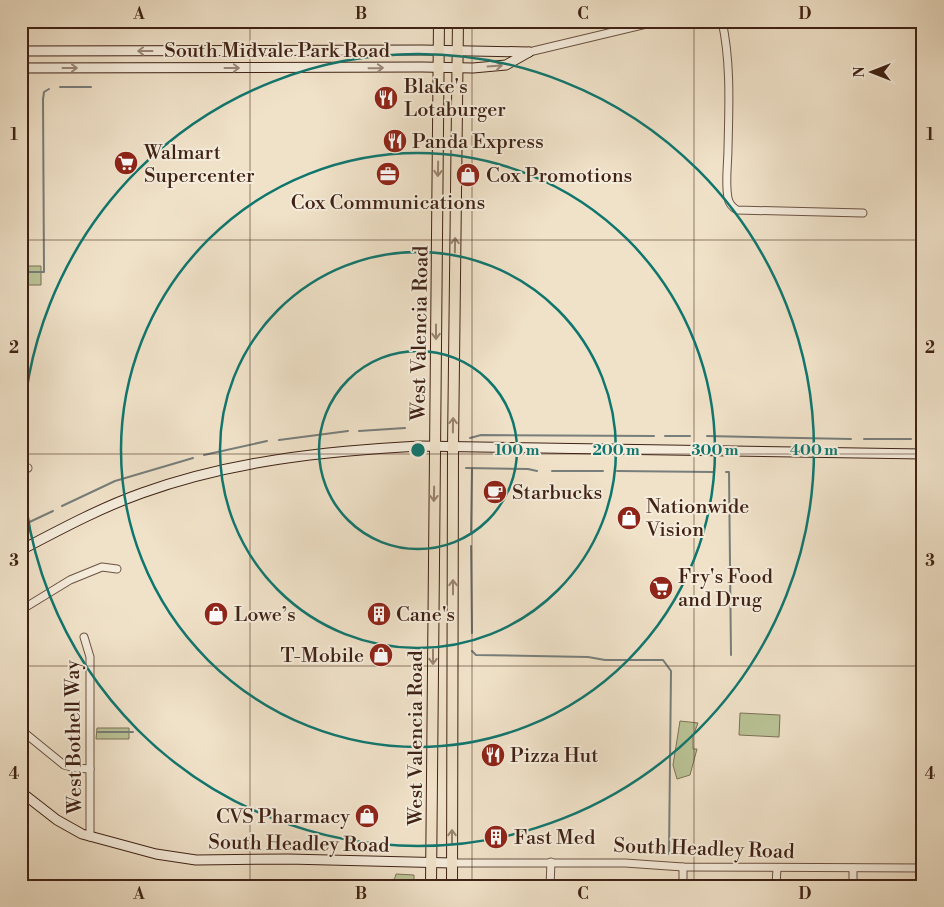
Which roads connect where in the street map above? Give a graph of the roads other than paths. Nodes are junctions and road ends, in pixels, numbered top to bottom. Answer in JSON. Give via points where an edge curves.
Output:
{"nodes":[{"id":1,"x":439,"y":21,"type":"edge"},
{"id":2,"x":458,"y":21,"type":"edge"},
{"id":3,"x":659,"y":21,"type":"edge"},
{"id":4,"x":722,"y":21,"type":"edge"},
{"id":5,"x":439,"y":50,"type":"junction"},
{"id":6,"x":458,"y":50,"type":"junction"},
{"id":7,"x":21,"y":51,"type":"edge"},
{"id":8,"x":529,"y":52,"type":"junction"},
{"id":9,"x":439,"y":67,"type":"junction"},
{"id":10,"x":458,"y":67,"type":"junction"},
{"id":11,"x":21,"y":68,"type":"edge"},
{"id":12,"x":863,"y":213,"type":"dead end"},
{"id":13,"x":437,"y":263,"type":"junction"},
{"id":14,"x":455,"y":264,"type":"junction"},
{"id":15,"x":435,"y":447,"type":"junction"},
{"id":16,"x":453,"y":448,"type":"junction"},
{"id":17,"x":923,"y":454,"type":"edge"},
{"id":18,"x":21,"y":550,"type":"edge"},
{"id":19,"x":117,"y":569,"type":"dead end"},
{"id":20,"x":21,"y":610,"type":"edge"},
{"id":21,"x":433,"y":635,"type":"junction"},
{"id":22,"x":453,"y":636,"type":"junction"},
{"id":23,"x":84,"y":637,"type":"dead end"},
{"id":24,"x":21,"y":730,"type":"edge"},
{"id":25,"x":90,"y":769,"type":"junction"},
{"id":26,"x":21,"y":792,"type":"edge"},
{"id":27,"x":90,"y":836,"type":"junction"},
{"id":28,"x":551,"y":862,"type":"junction"},
{"id":29,"x":431,"y":863,"type":"junction"},
{"id":30,"x":452,"y":863,"type":"junction"},
{"id":31,"x":683,"y":867,"type":"junction"},
{"id":32,"x":777,"y":868,"type":"junction"},
{"id":33,"x":853,"y":868,"type":"junction"},
{"id":34,"x":923,"y":868,"type":"edge"},
{"id":35,"x":431,"y":886,"type":"edge"},
{"id":36,"x":452,"y":886,"type":"edge"},
{"id":37,"x":550,"y":886,"type":"edge"},
{"id":38,"x":683,"y":886,"type":"edge"},
{"id":39,"x":776,"y":886,"type":"edge"},
{"id":40,"x":853,"y":886,"type":"edge"}],
"edges":[{"from":1,"to":5,"type":"main road","name":"West Valencia Road"},
{"from":2,"to":6,"type":"main road","name":"West Valencia Road"},
{"from":3,"to":8,"type":"street","name":"South Midvale Park Road"},
{"from":4,"to":12,"type":"street","via":[[727,43],[730,206],[737,210]]},
{"from":5,"to":6,"type":"street","name":"South Midvale Park Road"},
{"from":5,"to":7,"type":"street","name":"South Midvale Park Road","one_way":true},
{"from":5,"to":9,"type":"main road","name":"West Valencia Road"},
{"from":6,"to":8,"type":"street","name":"South Midvale Park Road"},
{"from":6,"to":10,"type":"main road","name":"West Valencia Road"},
{"from":10,"to":8,"type":"street","name":"South Midvale Park Road","one_way":true,"via":[[506,65]]},
{"from":9,"to":10,"type":"street","name":"South Midvale Park Road"},
{"from":11,"to":9,"type":"street","name":"South Midvale Park Road","one_way":true},
{"from":9,"to":13,"type":"main road","name":"West Valencia Road","one_way":true},
{"from":14,"to":10,"type":"main road","name":"West Valencia Road","one_way":true},
{"from":13,"to":14,"type":"main road"},
{"from":13,"to":15,"type":"main road","name":"West Valencia Road","one_way":true},
{"from":16,"to":14,"type":"main road","name":"West Valencia Road","one_way":true},
{"from":15,"to":16,"type":"street"},
{"from":15,"to":18,"type":"street","via":[[348,450],[277,459],[203,474],[95,512]]},
{"from":15,"to":21,"type":"main road","name":"West Valencia Road","one_way":true},
{"from":16,"to":17,"type":"street"},
{"from":22,"to":16,"type":"main road","name":"West Valencia Road","one_way":true},
{"from":19,"to":20,"type":"street","via":[[102,566],[70,580]]},
{"from":21,"to":22,"type":"main road"},
{"from":21,"to":29,"type":"main road","name":"West Valencia Road","one_way":true},
{"from":30,"to":22,"type":"main road","name":"West Valencia Road","one_way":true},
{"from":23,"to":25,"type":"street","name":"West Bothell Way","via":[[90,657]]},
{"from":24,"to":25,"type":"street","via":[[64,765]]},
{"from":25,"to":27,"type":"street","name":"West Bothell Way"},
{"from":26,"to":27,"type":"street","name":"South Headley Road","via":[[57,820]]},
{"from":27,"to":29,"type":"street","name":"South Headley Road","via":[[156,854],[196,860]]},
{"from":28,"to":30,"type":"street","name":"South Headley Road"},
{"from":28,"to":31,"type":"street","name":"South Headley Road"},
{"from":28,"to":37,"type":"street"},
{"from":29,"to":30,"type":"street","name":"South Headley Road"},
{"from":29,"to":35,"type":"main road","name":"West Valencia Road"},
{"from":30,"to":36,"type":"main road","name":"West Valencia Road"},
{"from":31,"to":32,"type":"street","name":"South Headley Road"},
{"from":31,"to":38,"type":"street"},
{"from":32,"to":33,"type":"street","name":"South Headley Road"},
{"from":32,"to":39,"type":"street"},
{"from":33,"to":34,"type":"street","name":"South Headley Road"},
{"from":33,"to":40,"type":"street"}]}
